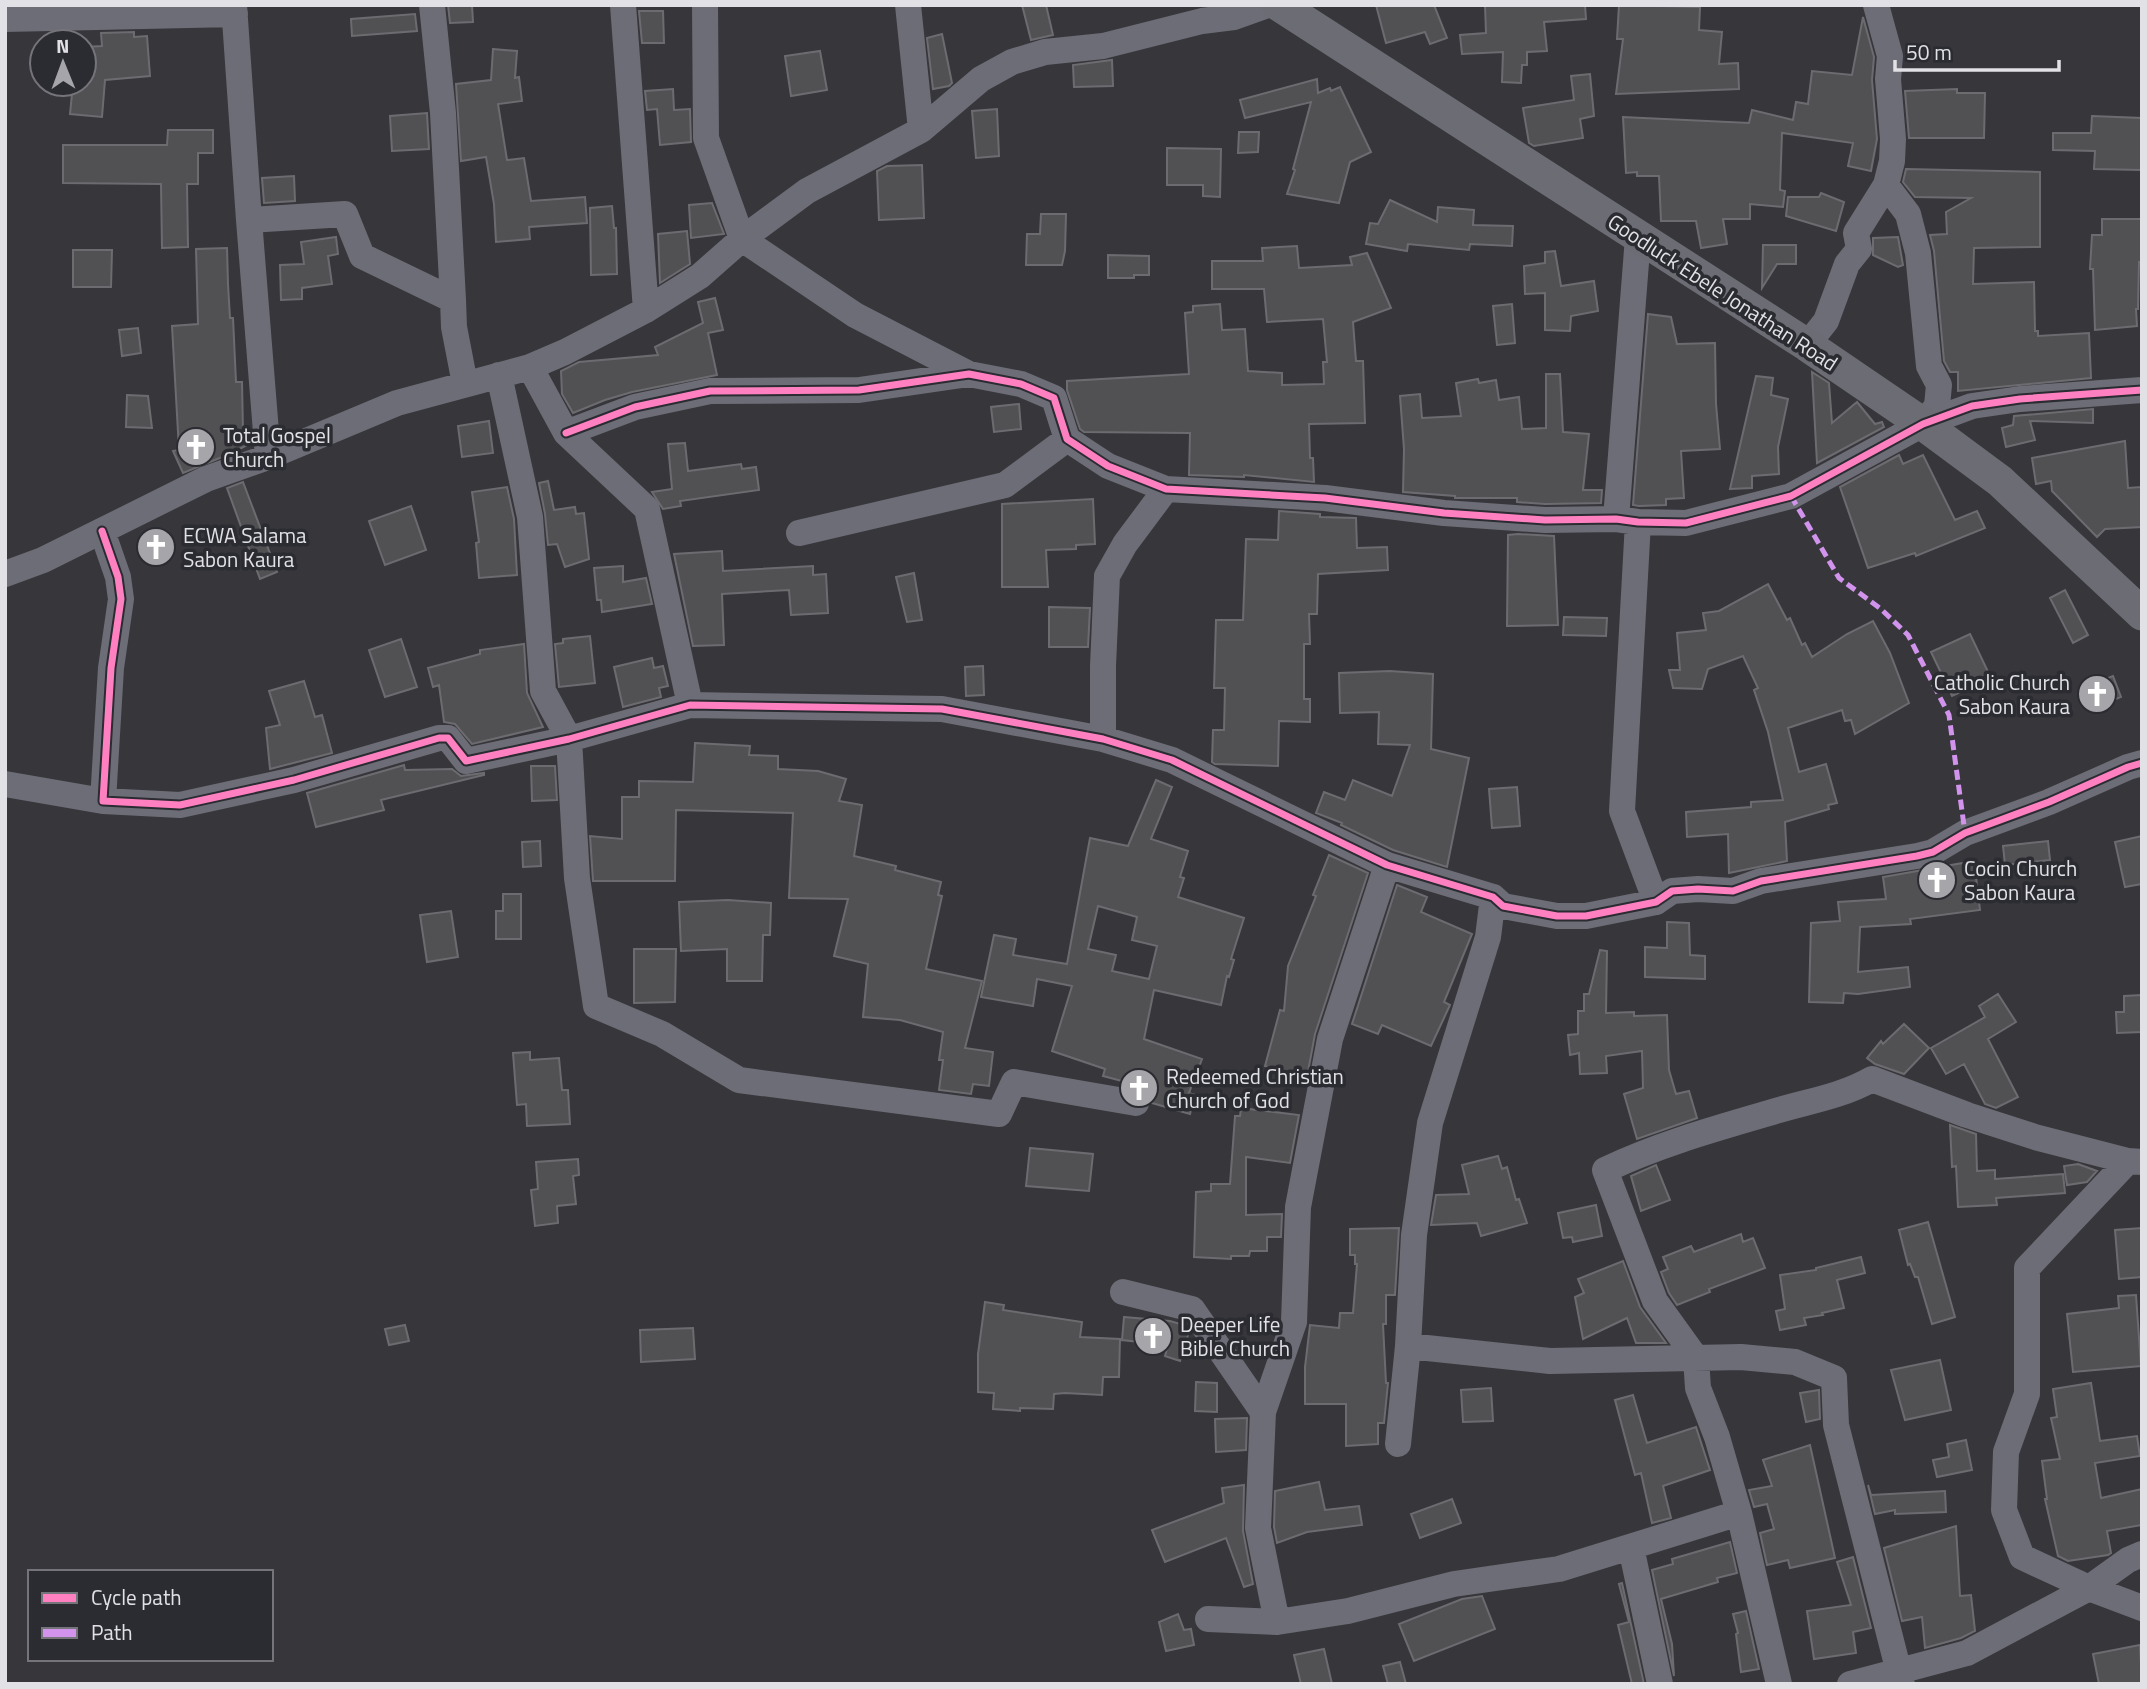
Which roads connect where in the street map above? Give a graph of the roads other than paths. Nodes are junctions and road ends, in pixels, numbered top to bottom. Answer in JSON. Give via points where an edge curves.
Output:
{"nodes":[{"id":1,"x":432,"y":5,"type":"edge"},
{"id":2,"x":623,"y":5,"type":"edge"},
{"id":3,"x":705,"y":5,"type":"edge"},
{"id":4,"x":908,"y":5,"type":"edge"},
{"id":5,"x":1268,"y":5,"type":"edge"},
{"id":6,"x":1279,"y":5,"type":"edge"},
{"id":7,"x":1876,"y":5,"type":"edge"},
{"id":8,"x":235,"y":10,"type":"edge"},
{"id":9,"x":5,"y":19,"type":"edge"},
{"id":10,"x":921,"y":130,"type":"junction"},
{"id":11,"x":1886,"y":185,"type":"junction"},
{"id":12,"x":249,"y":220,"type":"junction"},
{"id":13,"x":1638,"y":237,"type":"junction"},
{"id":14,"x":742,"y":239,"type":"junction"},
{"id":15,"x":453,"y":300,"type":"junction"},
{"id":16,"x":646,"y":310,"type":"junction"},
{"id":17,"x":1807,"y":345,"type":"junction"},
{"id":18,"x":530,"y":367,"type":"junction"},
{"id":19,"x":969,"y":374,"type":"junction"},
{"id":20,"x":499,"y":375,"type":"junction"},
{"id":21,"x":465,"y":384,"type":"junction"},
{"id":22,"x":2142,"y":390,"type":"edge"},
{"id":23,"x":1923,"y":424,"type":"junction"},
{"id":24,"x":566,"y":433,"type":"junction"},
{"id":25,"x":1067,"y":439,"type":"junction"},
{"id":26,"x":268,"y":457,"type":"junction"},
{"id":27,"x":1166,"y":489,"type":"junction"},
{"id":28,"x":1627,"y":521,"type":"junction"},
{"id":29,"x":102,"y":531,"type":"junction"},
{"id":30,"x":799,"y":533,"type":"dead end"},
{"id":31,"x":5,"y":574,"type":"edge"},
{"id":32,"x":2142,"y":614,"type":"edge"},
{"id":33,"x":690,"y":705,"type":"junction"},
{"id":34,"x":569,"y":739,"type":"junction"},
{"id":35,"x":1103,"y":739,"type":"junction"},
{"id":36,"x":2142,"y":763,"type":"edge"},
{"id":37,"x":5,"y":784,"type":"edge"},
{"id":38,"x":103,"y":802,"type":"junction"},
{"id":39,"x":1387,"y":865,"type":"junction"},
{"id":40,"x":1493,"y":897,"type":"junction"},
{"id":41,"x":1656,"y":902,"type":"junction"},
{"id":42,"x":1136,"y":1103,"type":"dead end"},
{"id":43,"x":2135,"y":1162,"type":"edge"},
{"id":44,"x":1123,"y":1292,"type":"dead end"},
{"id":45,"x":1408,"y":1346,"type":"junction"},
{"id":46,"x":1696,"y":1358,"type":"junction"},
{"id":47,"x":1263,"y":1412,"type":"junction"},
{"id":48,"x":1398,"y":1444,"type":"dead end"},
{"id":49,"x":1740,"y":1513,"type":"junction"},
{"id":50,"x":1632,"y":1547,"type":"junction"},
{"id":51,"x":2142,"y":1554,"type":"edge"},
{"id":52,"x":2089,"y":1588,"type":"junction"},
{"id":53,"x":2142,"y":1608,"type":"edge"},
{"id":54,"x":1208,"y":1619,"type":"dead end"},
{"id":55,"x":1277,"y":1622,"type":"junction"},
{"id":56,"x":1900,"y":1677,"type":"edge"},
{"id":57,"x":1660,"y":1684,"type":"edge"},
{"id":58,"x":1779,"y":1684,"type":"edge"},
{"id":59,"x":1850,"y":1684,"type":"edge"}],
"edges":[{"from":1,"to":15,"type":"street"},
{"from":2,"to":16,"type":"street"},
{"from":3,"to":14,"type":"street","via":[[706,138]]},
{"from":4,"to":10,"type":"street"},
{"from":5,"to":10,"type":"street","via":[[1234,17],[1012,62],[981,79]]},
{"from":6,"to":13,"type":"main road","name":"Goodluck Ebele Jonathan Road"},
{"from":7,"to":11,"type":"street","via":[[1891,56],[1888,79],[1893,139]]},
{"from":8,"to":9,"type":"street"},
{"from":8,"to":12,"type":"street"},
{"from":10,"to":14,"type":"street","via":[[807,191]]},
{"from":11,"to":17,"type":"street","via":[[1856,233],[1859,249],[1847,264],[1826,321]]},
{"from":11,"to":23,"type":"street","via":[[1908,214],[1918,253],[1928,366],[1939,385],[1937,406]]},
{"from":12,"to":15,"type":"street","via":[[345,214],[362,256]]},
{"from":12,"to":26,"type":"street"},
{"from":13,"to":17,"type":"main road","name":"Goodluck Ebele Jonathan Road"},
{"from":13,"to":28,"type":"street"},
{"from":14,"to":16,"type":"street","via":[[700,276]]},
{"from":14,"to":19,"type":"street","via":[[855,315]]},
{"from":15,"to":21,"type":"street"},
{"from":16,"to":18,"type":"street"},
{"from":17,"to":23,"type":"main road","name":"Goodluck Ebele Jonathan Road"},
{"from":18,"to":20,"type":"street"},
{"from":18,"to":24,"type":"street"},
{"from":19,"to":24,"type":"street","via":[[859,390],[710,391],[635,407]]},
{"from":19,"to":25,"type":"street","via":[[1021,384],[1054,398]]},
{"from":20,"to":21,"type":"street"},
{"from":20,"to":34,"type":"street","via":[[530,517],[543,691]]},
{"from":21,"to":26,"type":"street","via":[[397,403]]},
{"from":22,"to":23,"type":"street","via":[[1972,405]]},
{"from":23,"to":28,"type":"street","via":[[1791,496],[1686,523]]},
{"from":23,"to":32,"type":"main road","name":"Goodluck Ebele Jonathan Road","via":[[2000,481]]},
{"from":24,"to":33,"type":"street","via":[[647,509]]},
{"from":25,"to":27,"type":"street","via":[[1108,466]]},
{"from":25,"to":30,"type":"street","via":[[1005,485]]},
{"from":26,"to":29,"type":"street","via":[[206,479]]},
{"from":27,"to":28,"type":"street","via":[[1325,498],[1444,513]]},
{"from":27,"to":35,"type":"street","via":[[1107,576]]},
{"from":28,"to":41,"type":"street","via":[[1622,811]]},
{"from":29,"to":31,"type":"street"},
{"from":29,"to":38,"type":"street","via":[[121,594],[111,668]]},
{"from":33,"to":34,"type":"street"},
{"from":33,"to":35,"type":"street","via":[[942,709]]},
{"from":34,"to":38,"type":"street","via":[[466,761],[448,738],[439,738],[294,780],[180,805]]},
{"from":34,"to":42,"type":"street","via":[[577,878],[596,1006],[662,1034],[738,1080],[999,1114],[1014,1082]]},
{"from":35,"to":39,"type":"street","via":[[1172,760]]},
{"from":36,"to":41,"type":"street","via":[[1965,833],[1933,852],[1761,881],[1733,891],[1672,891]]},
{"from":37,"to":38,"type":"street"},
{"from":39,"to":40,"type":"street"},
{"from":39,"to":47,"type":"street","via":[[1331,1040],[1298,1207],[1294,1322]]},
{"from":40,"to":41,"type":"street","via":[[1503,906],[1578,917]]},
{"from":40,"to":45,"type":"street","via":[[1488,937],[1430,1123],[1414,1235]]},
{"from":43,"to":46,"type":"street","via":[[2035,1137],[1872,1079],[1850,1092],[1638,1154],[1605,1170],[1655,1301]]},
{"from":43,"to":52,"type":"street","via":[[2027,1268],[2027,1394],[2007,1452],[2004,1510],[2022,1556]]},
{"from":44,"to":47,"type":"street","via":[[1192,1309]]},
{"from":45,"to":46,"type":"street","via":[[1550,1361]]},
{"from":45,"to":48,"type":"street"},
{"from":46,"to":49,"type":"street","via":[[1698,1388]]},
{"from":46,"to":56,"type":"street","via":[[1795,1362],[1834,1378],[1836,1425]]},
{"from":47,"to":55,"type":"street","via":[[1258,1528]]},
{"from":49,"to":50,"type":"street"},
{"from":49,"to":58,"type":"street"},
{"from":50,"to":55,"type":"street","via":[[1559,1569],[1454,1584],[1348,1611]]},
{"from":50,"to":57,"type":"street"},
{"from":51,"to":52,"type":"street"},
{"from":52,"to":53,"type":"street"},
{"from":52,"to":56,"type":"street","via":[[1967,1653]]},
{"from":54,"to":55,"type":"street"},
{"from":56,"to":59,"type":"street"}]}
